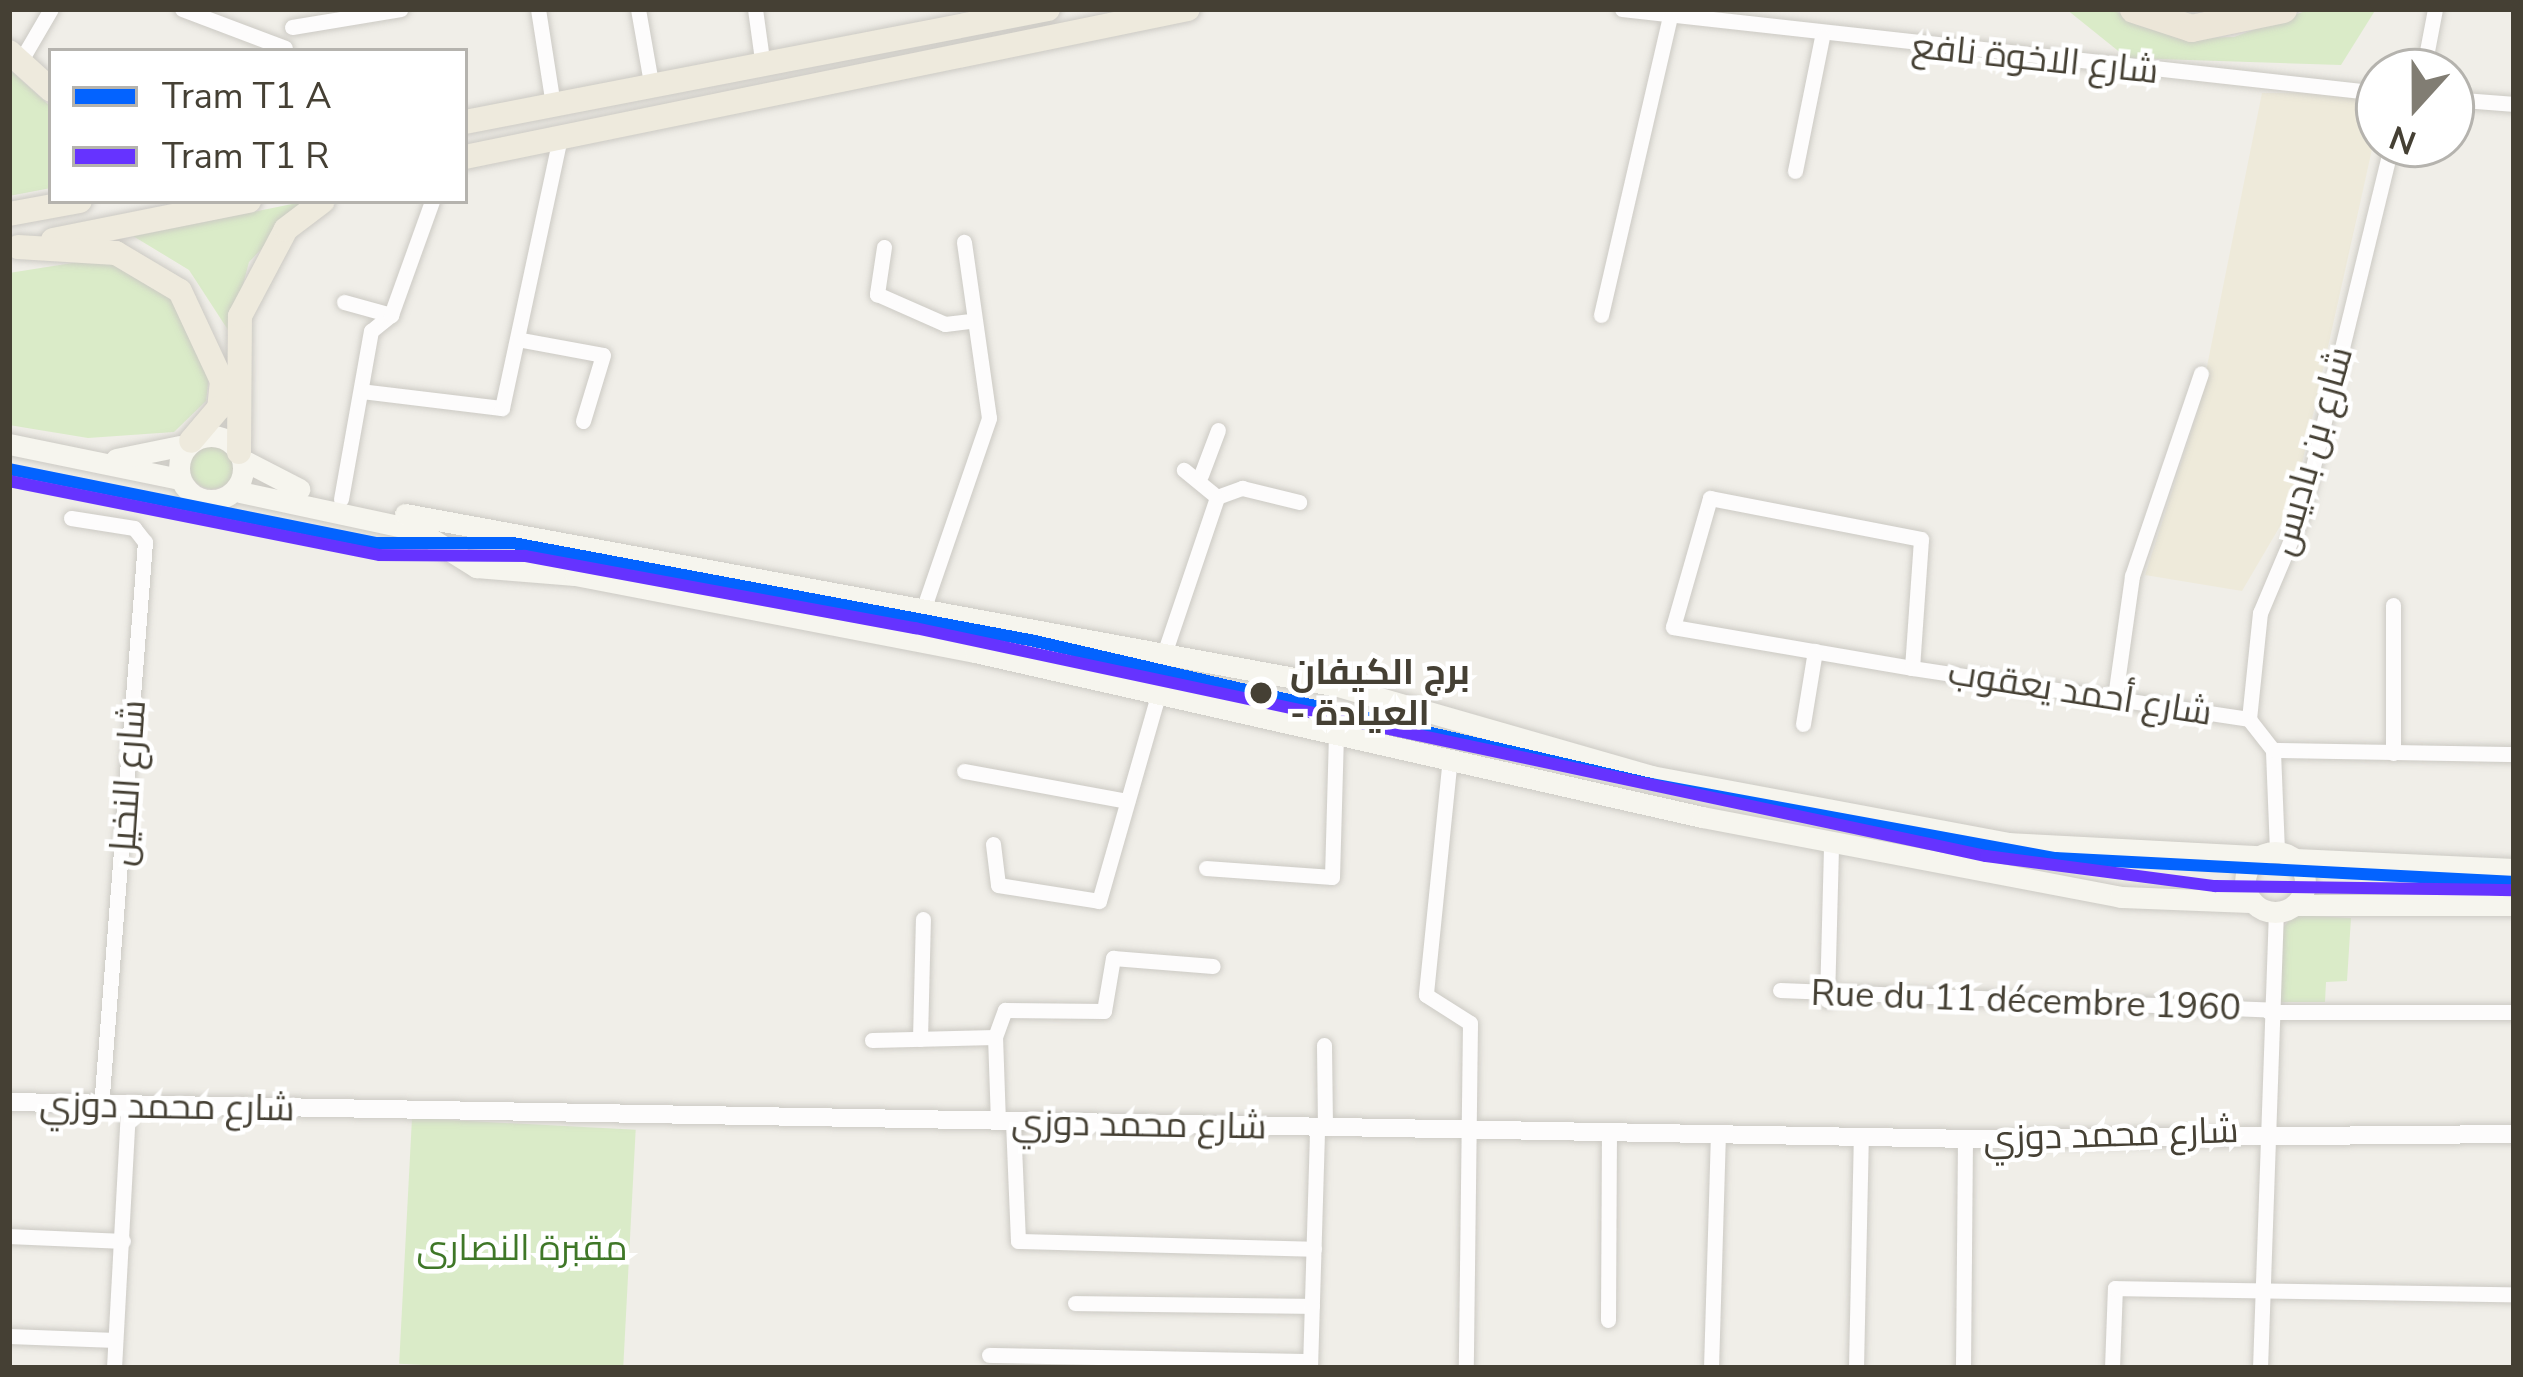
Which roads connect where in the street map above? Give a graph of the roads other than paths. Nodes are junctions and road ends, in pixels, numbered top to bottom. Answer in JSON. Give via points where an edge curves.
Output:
{"nodes":[{"id":1,"x":51,"y":9,"type":"edge"},
{"id":2,"x":182,"y":9,"type":"edge"},
{"id":3,"x":298,"y":9,"type":"edge"},
{"id":4,"x":401,"y":9,"type":"edge"},
{"id":5,"x":538,"y":9,"type":"edge"},
{"id":6,"x":638,"y":9,"type":"edge"},
{"id":7,"x":754,"y":9,"type":"edge"},
{"id":8,"x":1188,"y":9,"type":"edge"},
{"id":9,"x":1622,"y":9,"type":"edge"},
{"id":10,"x":2133,"y":9,"type":"edge"},
{"id":11,"x":2283,"y":9,"type":"edge"},
{"id":12,"x":2435,"y":9,"type":"edge"},
{"id":13,"x":1039,"y":10,"type":"edge"},
{"id":14,"x":1669,"y":20,"type":"junction"},
{"id":15,"x":292,"y":27,"type":"junction"},
{"id":16,"x":1822,"y":37,"type":"junction"},
{"id":17,"x":280,"y":48,"type":"edge"},
{"id":18,"x":286,"y":48,"type":"edge"},
{"id":19,"x":2428,"y":48,"type":"edge"},
{"id":20,"x":14,"y":57,"type":"edge"},
{"id":21,"x":763,"y":68,"type":"junction"},
{"id":22,"x":48,"y":87,"type":"edge"},
{"id":23,"x":652,"y":88,"type":"junction"},
{"id":24,"x":2355,"y":91,"type":"edge"},
{"id":25,"x":2475,"y":101,"type":"edge"},
{"id":26,"x":2514,"y":104,"type":"edge"},
{"id":27,"x":553,"y":105,"type":"junction"},
{"id":28,"x":468,"y":121,"type":"edge"},
{"id":29,"x":559,"y":142,"type":"junction"},
{"id":30,"x":468,"y":157,"type":"edge"},
{"id":31,"x":2386,"y":168,"type":"edge"},
{"id":32,"x":1795,"y":171,"type":"dead end"},
{"id":33,"x":64,"y":204,"type":"edge"},
{"id":34,"x":234,"y":204,"type":"edge"},
{"id":35,"x":318,"y":204,"type":"edge"},
{"id":36,"x":431,"y":204,"type":"edge"},
{"id":37,"x":9,"y":214,"type":"edge"},
{"id":38,"x":964,"y":242,"type":"dead end"},
{"id":39,"x":884,"y":247,"type":"dead end"},
{"id":40,"x":14,"y":248,"type":"edge"},
{"id":41,"x":344,"y":302,"type":"dead end"},
{"id":42,"x":391,"y":315,"type":"junction"},
{"id":43,"x":1601,"y":315,"type":"dead end"},
{"id":44,"x":971,"y":321,"type":"junction"},
{"id":45,"x":522,"y":340,"type":"junction"},
{"id":46,"x":2201,"y":374,"type":"dead end"},
{"id":47,"x":361,"y":391,"type":"junction"},
{"id":48,"x":583,"y":422,"type":"dead end"},
{"id":49,"x":1218,"y":430,"type":"dead end"},
{"id":50,"x":9,"y":444,"type":"edge"},
{"id":51,"x":185,"y":444,"type":"junction"},
{"id":52,"x":243,"y":457,"type":"junction"},
{"id":53,"x":101,"y":462,"type":"junction"},
{"id":54,"x":176,"y":478,"type":"junction"},
{"id":55,"x":240,"y":492,"type":"junction"},
{"id":56,"x":1217,"y":496,"type":"junction"},
{"id":57,"x":341,"y":500,"type":"junction"},
{"id":58,"x":1299,"y":502,"type":"dead end"},
{"id":59,"x":71,"y":518,"type":"dead end"},
{"id":60,"x":2393,"y":605,"type":"dead end"},
{"id":61,"x":922,"y":610,"type":"junction"},
{"id":62,"x":1815,"y":651,"type":"junction"},
{"id":63,"x":1164,"y":654,"type":"junction"},
{"id":64,"x":1912,"y":668,"type":"junction"},
{"id":65,"x":1159,"y":692,"type":"junction"},
{"id":66,"x":2115,"y":697,"type":"junction"},
{"id":67,"x":2248,"y":719,"type":"junction"},
{"id":68,"x":1802,"y":724,"type":"dead end"},
{"id":69,"x":1336,"y":735,"type":"junction"},
{"id":70,"x":2273,"y":750,"type":"junction"},
{"id":71,"x":2393,"y":753,"type":"junction"},
{"id":72,"x":2514,"y":754,"type":"edge"},
{"id":73,"x":1450,"y":757,"type":"junction"},
{"id":74,"x":964,"y":771,"type":"dead end"},
{"id":75,"x":1126,"y":801,"type":"junction"},
{"id":76,"x":1832,"y":842,"type":"junction"},
{"id":77,"x":993,"y":844,"type":"dead end"},
{"id":78,"x":2277,"y":855,"type":"junction"},
{"id":79,"x":1206,"y":868,"type":"dead end"},
{"id":80,"x":2514,"y":869,"type":"edge"},
{"id":81,"x":2252,"y":902,"type":"junction"},
{"id":82,"x":2514,"y":905,"type":"edge"},
{"id":83,"x":2285,"y":908,"type":"junction"},
{"id":84,"x":923,"y":919,"type":"dead end"},
{"id":85,"x":1213,"y":966,"type":"dead end"},
{"id":86,"x":1782,"y":990,"type":"dead end"},
{"id":87,"x":1827,"y":1000,"type":"junction"},
{"id":88,"x":2268,"y":1011,"type":"junction"},
{"id":89,"x":2514,"y":1012,"type":"edge"},
{"id":90,"x":995,"y":1037,"type":"junction"},
{"id":91,"x":920,"y":1039,"type":"junction"},
{"id":92,"x":872,"y":1040,"type":"dead end"},
{"id":93,"x":1324,"y":1045,"type":"dead end"},
{"id":94,"x":9,"y":1102,"type":"edge"},
{"id":95,"x":101,"y":1107,"type":"junction"},
{"id":96,"x":128,"y":1107,"type":"junction"},
{"id":97,"x":1005,"y":1122,"type":"junction"},
{"id":98,"x":1321,"y":1128,"type":"junction"},
{"id":99,"x":1471,"y":1130,"type":"junction"},
{"id":100,"x":2269,"y":1131,"type":"junction"},
{"id":101,"x":1609,"y":1133,"type":"junction"},
{"id":102,"x":2514,"y":1134,"type":"edge"},
{"id":103,"x":1718,"y":1135,"type":"junction"},
{"id":104,"x":1862,"y":1137,"type":"junction"},
{"id":105,"x":1964,"y":1139,"type":"junction"},
{"id":106,"x":9,"y":1236,"type":"edge"},
{"id":107,"x":123,"y":1241,"type":"junction"},
{"id":108,"x":1314,"y":1250,"type":"junction"},
{"id":109,"x":2264,"y":1289,"type":"junction"},
{"id":110,"x":2514,"y":1294,"type":"edge"},
{"id":111,"x":1075,"y":1303,"type":"dead end"},
{"id":112,"x":1312,"y":1306,"type":"junction"},
{"id":113,"x":1608,"y":1320,"type":"dead end"},
{"id":114,"x":9,"y":1336,"type":"edge"},
{"id":115,"x":115,"y":1340,"type":"junction"},
{"id":116,"x":988,"y":1355,"type":"dead end"},
{"id":117,"x":1310,"y":1365,"type":"edge"},
{"id":118,"x":113,"y":1368,"type":"edge"},
{"id":119,"x":1466,"y":1368,"type":"edge"},
{"id":120,"x":1711,"y":1368,"type":"edge"},
{"id":121,"x":1856,"y":1368,"type":"edge"},
{"id":122,"x":1963,"y":1368,"type":"edge"},
{"id":123,"x":2112,"y":1368,"type":"edge"},
{"id":124,"x":2260,"y":1368,"type":"edge"}],
"edges":[{"from":1,"to":20,"type":"street"},
{"from":2,"to":17,"type":"street"},
{"from":3,"to":15,"type":"street"},
{"from":4,"to":15,"type":"street"},
{"from":5,"to":27,"type":"street"},
{"from":6,"to":23,"type":"street"},
{"from":7,"to":21,"type":"street"},
{"from":8,"to":29,"type":"highway"},
{"from":9,"to":14,"type":"street","name":"شارع الاخوة نافع"},
{"from":10,"to":11,"type":"highway","via":[[2191,28]]},
{"from":12,"to":19,"type":"street"},
{"from":13,"to":21,"type":"highway"},
{"from":14,"to":16,"type":"street","name":"شارع الاخوة نافع"},
{"from":14,"to":43,"type":"street"},
{"from":15,"to":18,"type":"street"},
{"from":16,"to":24,"type":"street","name":"شارع الاخوة نافع"},
{"from":16,"to":32,"type":"street"},
{"from":20,"to":22,"type":"highway"},
{"from":21,"to":23,"type":"highway"},
{"from":23,"to":27,"type":"highway"},
{"from":25,"to":26,"type":"street"},
{"from":27,"to":28,"type":"highway"},
{"from":29,"to":30,"type":"highway"},
{"from":29,"to":45,"type":"street"},
{"from":31,"to":67,"type":"street","name":"شارع بن باديس","via":[[2301,516],[2260,613]]},
{"from":33,"to":37,"type":"highway"},
{"from":34,"to":40,"type":"highway"},
{"from":35,"to":52,"type":"highway","via":[[286,229],[240,316]]},
{"from":36,"to":42,"type":"street"},
{"from":38,"to":44,"type":"street"},
{"from":39,"to":44,"type":"street","via":[[877,294],[946,324]]},
{"from":40,"to":51,"type":"highway","via":[[116,253],[180,291],[222,381],[219,408]]},
{"from":41,"to":42,"type":"street"},
{"from":42,"to":47,"type":"street","via":[[370,331]]},
{"from":44,"to":61,"type":"street","via":[[987,358],[988,418]]},
{"from":45,"to":47,"type":"street","via":[[502,408]]},
{"from":45,"to":48,"type":"street","via":[[602,355]]},
{"from":46,"to":66,"type":"street","via":[[2132,576]]},
{"from":47,"to":57,"type":"street"},
{"from":49,"to":56,"type":"street","via":[[1192,472]]},
{"from":50,"to":53,"type":"main road"},
{"from":51,"to":52,"type":"main road"},
{"from":51,"to":53,"type":"main road"},
{"from":51,"to":54,"type":"main road"},
{"from":52,"to":55,"type":"main road"},
{"from":52,"to":57,"type":"main road"},
{"from":53,"to":54,"type":"main road"},
{"from":54,"to":55,"type":"main road"},
{"from":55,"to":65,"type":"main road","via":[[417,530],[476,567],[575,575]]},
{"from":56,"to":58,"type":"street","via":[[1242,488]]},
{"from":56,"to":63,"type":"street"},
{"from":57,"to":61,"type":"main road"},
{"from":59,"to":95,"type":"street","name":"شارع النخيل","via":[[134,528],[145,542]]},
{"from":60,"to":71,"type":"street"},
{"from":61,"to":63,"type":"main road"},
{"from":62,"to":64,"type":"street","name":"شارع أحمد يعقوب"},
{"from":62,"to":64,"type":"street","name":"شارع أحمد يعقوب","via":[[1673,627],[1710,497],[1921,539]]},
{"from":62,"to":68,"type":"street"},
{"from":63,"to":78,"type":"main road","via":[[1338,686],[1652,776],[2008,843]]},
{"from":64,"to":66,"type":"street","name":"شارع أحمد يعقوب"},
{"from":65,"to":69,"type":"main road"},
{"from":65,"to":75,"type":"street"},
{"from":66,"to":67,"type":"street","name":"شارع أحمد يعقوب"},
{"from":67,"to":70,"type":"street"},
{"from":69,"to":73,"type":"main road"},
{"from":69,"to":79,"type":"street","via":[[1332,877]]},
{"from":70,"to":71,"type":"street"},
{"from":70,"to":78,"type":"street"},
{"from":71,"to":72,"type":"street"},
{"from":73,"to":76,"type":"main road"},
{"from":73,"to":99,"type":"street","via":[[1426,995],[1470,1023]]},
{"from":74,"to":75,"type":"street"},
{"from":75,"to":77,"type":"street","via":[[1099,901],[998,885]]},
{"from":76,"to":81,"type":"main road","via":[[2120,897]]},
{"from":76,"to":87,"type":"street"},
{"from":78,"to":80,"type":"main road"},
{"from":78,"to":81,"type":"main road","via":[[2244,880]]},
{"from":78,"to":83,"type":"main road","via":[[2305,888]]},
{"from":81,"to":83,"type":"main road"},
{"from":82,"to":83,"type":"main road"},
{"from":83,"to":88,"type":"street"},
{"from":84,"to":91,"type":"street"},
{"from":85,"to":90,"type":"street","via":[[1113,958],[1105,1011],[1005,1010]]},
{"from":86,"to":87,"type":"street","name":"Rue du 11 décembre 1960"},
{"from":87,"to":88,"type":"street","name":"Rue du 11 décembre 1960"},
{"from":88,"to":89,"type":"street","name":"Rue du 11 décembre 1960"},
{"from":88,"to":100,"type":"street"},
{"from":90,"to":91,"type":"street"},
{"from":90,"to":97,"type":"street"},
{"from":91,"to":92,"type":"street"},
{"from":93,"to":98,"type":"street"},
{"from":94,"to":95,"type":"street","name":"شارع محمد دوزي"},
{"from":95,"to":96,"type":"street","name":"شارع محمد دوزي"},
{"from":96,"to":97,"type":"street","name":"شارع محمد دوزي"},
{"from":96,"to":107,"type":"street"},
{"from":97,"to":98,"type":"street","name":"شارع محمد دوزي"},
{"from":97,"to":108,"type":"street","via":[[1018,1241]]},
{"from":98,"to":99,"type":"street","name":"شارع محمد دوزي"},
{"from":98,"to":108,"type":"street"},
{"from":99,"to":101,"type":"street","name":"شارع محمد دوزي"},
{"from":99,"to":119,"type":"street"},
{"from":100,"to":102,"type":"street","name":"شارع محمد دوزي"},
{"from":100,"to":105,"type":"street","name":"شارع محمد دوزي"},
{"from":100,"to":109,"type":"street"},
{"from":101,"to":103,"type":"street","name":"شارع محمد دوزي"},
{"from":101,"to":113,"type":"street"},
{"from":103,"to":104,"type":"street","name":"شارع محمد دوزي"},
{"from":103,"to":120,"type":"street"},
{"from":104,"to":105,"type":"street","name":"شارع محمد دوزي"},
{"from":104,"to":121,"type":"street"},
{"from":105,"to":122,"type":"street"},
{"from":106,"to":107,"type":"street"},
{"from":107,"to":115,"type":"street"},
{"from":108,"to":112,"type":"street"},
{"from":109,"to":110,"type":"street"},
{"from":109,"to":123,"type":"street","via":[[2115,1288]]},
{"from":109,"to":124,"type":"street"},
{"from":111,"to":112,"type":"street"},
{"from":112,"to":117,"type":"street"},
{"from":114,"to":115,"type":"street"},
{"from":115,"to":118,"type":"street"},
{"from":116,"to":117,"type":"street"}]}
